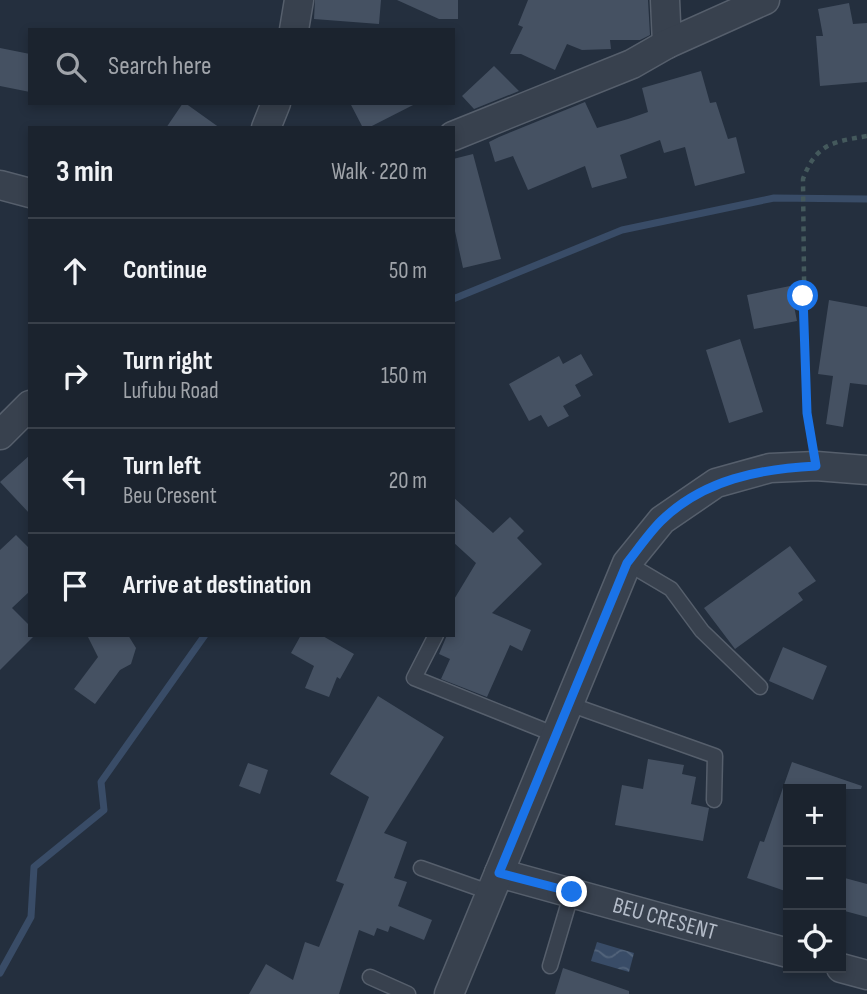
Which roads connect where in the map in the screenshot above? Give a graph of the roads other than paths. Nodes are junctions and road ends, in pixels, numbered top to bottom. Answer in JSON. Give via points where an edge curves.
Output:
{"nodes":[{"id":1,"x":299,"y":0,"type":"edge"},
{"id":2,"x":665,"y":0,"type":"edge"},
{"id":3,"x":765,"y":0,"type":"edge"},
{"id":4,"x":294,"y":28,"type":"edge"},
{"id":5,"x":667,"y":44,"type":"junction"},
{"id":6,"x":275,"y":105,"type":"edge"},
{"id":7,"x":267,"y":126,"type":"edge"},
{"id":8,"x":455,"y":135,"type":"edge"},
{"id":9,"x":0,"y":185,"type":"edge"},
{"id":10,"x":28,"y":192,"type":"edge"},
{"id":11,"x":28,"y":407,"type":"edge"},
{"id":12,"x":0,"y":435,"type":"edge"},
{"id":13,"x":867,"y":470,"type":"edge"},
{"id":14,"x":627,"y":563,"type":"junction"},
{"id":15,"x":435,"y":637,"type":"edge"},
{"id":16,"x":760,"y":687,"type":"dead end"},
{"id":17,"x":569,"y":704,"type":"junction"},
{"id":18,"x":556,"y":735,"type":"junction"},
{"id":19,"x":714,"y":800,"type":"dead end"},
{"id":20,"x":421,"y":868,"type":"dead end"},
{"id":21,"x":496,"y":883,"type":"junction"},
{"id":22,"x":572,"y":892,"type":"junction"},
{"id":23,"x":783,"y":952,"type":"edge"},
{"id":24,"x":550,"y":967,"type":"dead end"},
{"id":25,"x":846,"y":969,"type":"edge"},
{"id":26,"x":867,"y":975,"type":"edge"},
{"id":27,"x":370,"y":976,"type":"dead end"},
{"id":28,"x":408,"y":994,"type":"edge"},
{"id":29,"x":449,"y":994,"type":"edge"}],
"edges":[{"from":1,"to":4,"type":"street"},
{"from":2,"to":5,"type":"street"},
{"from":3,"to":5,"type":"street"},
{"from":5,"to":8,"type":"street","via":[[574,89]]},
{"from":6,"to":7,"type":"street"},
{"from":9,"to":10,"type":"street"},
{"from":11,"to":12,"type":"street"},
{"from":13,"to":14,"type":"street","via":[[770,468],[716,483],[662,520]]},
{"from":14,"to":16,"type":"lane","via":[[671,589],[702,631]]},
{"from":14,"to":17,"type":"street"},
{"from":15,"to":18,"type":"lane","via":[[414,678]]},
{"from":17,"to":18,"type":"street"},
{"from":17,"to":19,"type":"lane","via":[[715,756]]},
{"from":18,"to":21,"type":"street"},
{"from":20,"to":21,"type":"lane"},
{"from":21,"to":22,"type":"street","name":"BEU CRESENT"},
{"from":21,"to":29,"type":"street"},
{"from":22,"to":23,"type":"street","name":"BEU CRESENT"},
{"from":22,"to":24,"type":"lane"},
{"from":25,"to":26,"type":"street"},
{"from":27,"to":28,"type":"lane"}]}
